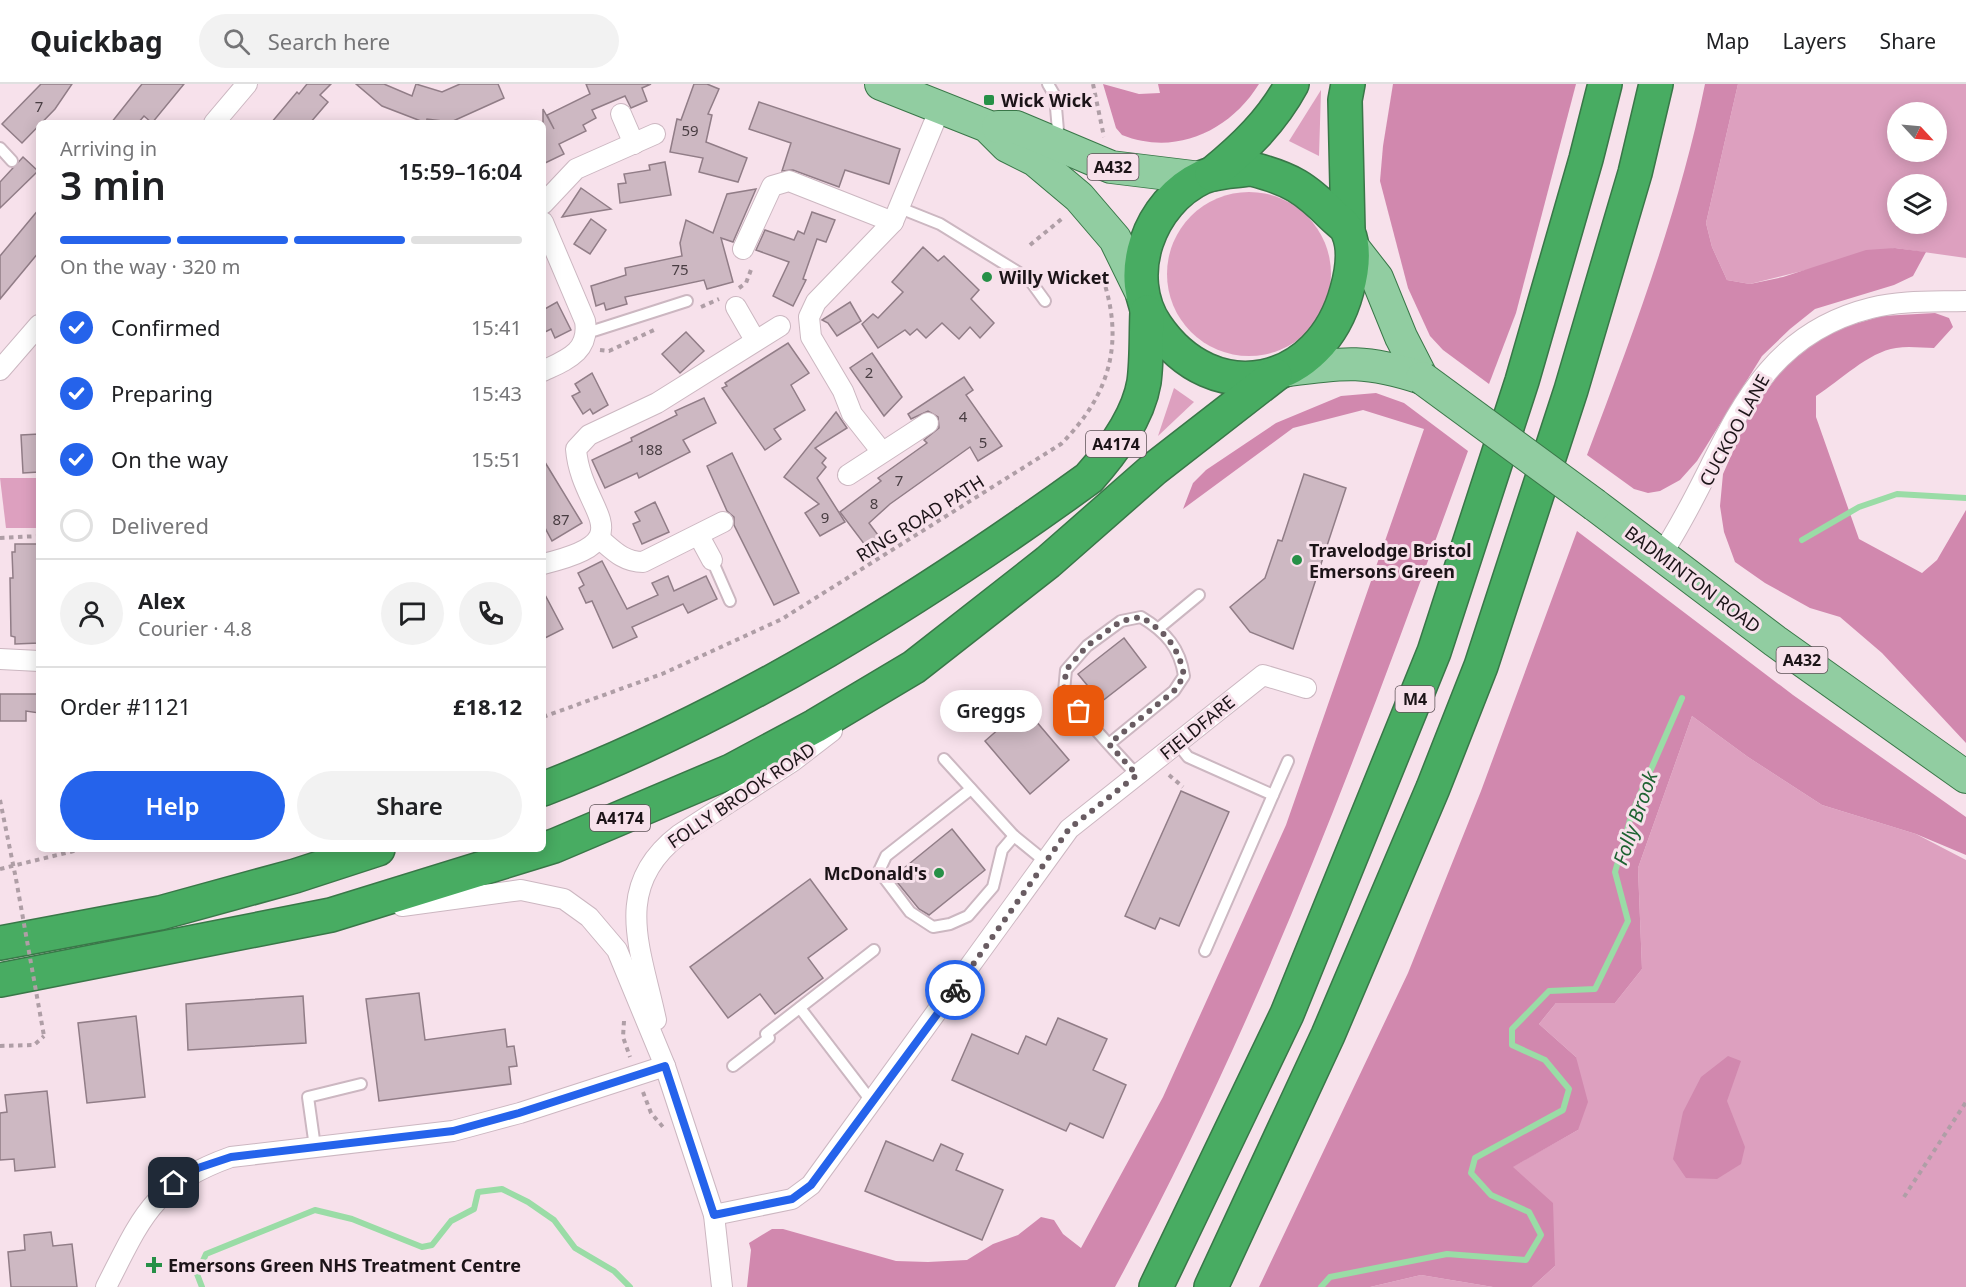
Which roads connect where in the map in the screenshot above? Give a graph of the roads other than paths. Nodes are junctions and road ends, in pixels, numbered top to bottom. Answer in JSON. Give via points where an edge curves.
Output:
{"nodes":[{"id":1,"x":1048,"y":84,"type":"edge"},
{"id":2,"x":1292,"y":84,"type":"edge"},
{"id":3,"x":1348,"y":84,"type":"edge"},
{"id":4,"x":1605,"y":84,"type":"edge"},
{"id":5,"x":1656,"y":84,"type":"edge"},
{"id":6,"x":892,"y":85,"type":"edge"},
{"id":7,"x":241,"y":86,"type":"edge"},
{"id":8,"x":941,"y":106,"type":"junction"},
{"id":9,"x":621,"y":114,"type":"dead end"},
{"id":10,"x":216,"y":120,"type":"edge"},
{"id":11,"x":987,"y":126,"type":"junction"},
{"id":12,"x":656,"y":134,"type":"dead end"},
{"id":13,"x":634,"y":144,"type":"junction"},
{"id":14,"x":1060,"y":147,"type":"junction"},
{"id":15,"x":0,"y":148,"type":"edge"},
{"id":16,"x":12,"y":161,"type":"dead end"},
{"id":17,"x":1207,"y":176,"type":"junction"},
{"id":18,"x":546,"y":201,"type":"edge"},
{"id":19,"x":896,"y":215,"type":"junction"},
{"id":20,"x":546,"y":229,"type":"edge"},
{"id":21,"x":1350,"y":238,"type":"junction"},
{"id":22,"x":743,"y":249,"type":"dead end"},
{"id":23,"x":687,"y":301,"type":"dead end"},
{"id":24,"x":1045,"y":301,"type":"dead end"},
{"id":25,"x":1144,"y":302,"type":"junction"},
{"id":26,"x":1966,"y":302,"type":"edge"},
{"id":27,"x":736,"y":307,"type":"dead end"},
{"id":28,"x":780,"y":326,"type":"dead end"},
{"id":29,"x":36,"y":328,"type":"edge"},
{"id":30,"x":587,"y":333,"type":"junction"},
{"id":31,"x":755,"y":340,"type":"junction"},
{"id":32,"x":0,"y":370,"type":"edge"},
{"id":33,"x":546,"y":370,"type":"edge"},
{"id":34,"x":1282,"y":372,"type":"junction"},
{"id":35,"x":1422,"y":378,"type":"junction"},
{"id":36,"x":928,"y":423,"type":"dead end"},
{"id":37,"x":882,"y":452,"type":"junction"},
{"id":38,"x":848,"y":475,"type":"dead end"},
{"id":39,"x":723,"y":522,"type":"dead end"},
{"id":40,"x":699,"y":536,"type":"junction"},
{"id":41,"x":600,"y":540,"type":"junction"},
{"id":42,"x":1661,"y":555,"type":"junction"},
{"id":43,"x":712,"y":560,"type":"joint"},
{"id":44,"x":546,"y":563,"type":"edge"},
{"id":45,"x":1199,"y":595,"type":"dead end"},
{"id":46,"x":730,"y":601,"type":"dead end"},
{"id":47,"x":1159,"y":628,"type":"junction"},
{"id":48,"x":0,"y":659,"type":"edge"},
{"id":49,"x":36,"y":661,"type":"edge"},
{"id":50,"x":914,"y":667,"type":"junction"},
{"id":51,"x":1306,"y":688,"type":"dead end"},
{"id":52,"x":1178,"y":743,"type":"junction"},
{"id":53,"x":1109,"y":744,"type":"junction"},
{"id":54,"x":944,"y":759,"type":"dead end"},
{"id":55,"x":1288,"y":761,"type":"dead end"},
{"id":56,"x":1137,"y":775,"type":"junction"},
{"id":57,"x":1966,"y":777,"type":"edge"},
{"id":58,"x":546,"y":788,"type":"edge"},
{"id":59,"x":971,"y":789,"type":"junction"},
{"id":60,"x":1273,"y":795,"type":"junction"},
{"id":61,"x":1014,"y":836,"type":"junction"},
{"id":62,"x":546,"y":848,"type":"edge"},
{"id":63,"x":369,"y":852,"type":"edge"},
{"id":64,"x":535,"y":852,"type":"edge"},
{"id":65,"x":1046,"y":862,"type":"junction"},
{"id":66,"x":331,"y":915,"type":"junction"},
{"id":67,"x":0,"y":943,"type":"edge"},
{"id":68,"x":874,"y":950,"type":"dead end"},
{"id":69,"x":1205,"y":951,"type":"dead end"},
{"id":70,"x":0,"y":980,"type":"edge"},
{"id":71,"x":800,"y":1008,"type":"junction"},
{"id":72,"x":665,"y":1066,"type":"junction"},
{"id":73,"x":733,"y":1066,"type":"dead end"},
{"id":74,"x":361,"y":1084,"type":"dead end"},
{"id":75,"x":872,"y":1102,"type":"junction"},
{"id":76,"x":315,"y":1147,"type":"junction"},
{"id":77,"x":714,"y":1215,"type":"junction"},
{"id":78,"x":106,"y":1287,"type":"edge"},
{"id":79,"x":722,"y":1287,"type":"edge"},
{"id":80,"x":1156,"y":1287,"type":"edge"},
{"id":81,"x":1211,"y":1287,"type":"edge"}],
"edges":[{"from":1,"to":14,"type":"lane","via":[[1055,96]]},
{"from":2,"to":17,"type":"highway","via":[[1248,145]]},
{"from":3,"to":21,"type":"highway","via":[[1345,100]]},
{"from":4,"to":80,"type":"highway","number":"M4","via":[[1522,381],[1434,652],[1287,1014]]},
{"from":5,"to":81,"type":"highway","number":"M4","via":[[1635,173],[1571,390],[1481,666],[1328,1035]]},
{"from":6,"to":8,"type":"main road","number":"A432"},
{"from":7,"to":10,"type":"street"},
{"from":8,"to":11,"type":"main road","number":"A432"},
{"from":8,"to":19,"type":"street"},
{"from":9,"to":13,"type":"street"},
{"from":11,"to":14,"type":"main road","number":"A432","via":[[1016,127]]},
{"from":11,"to":25,"type":"main road","number":"A432","via":[[1007,146],[1035,160],[1079,196],[1115,239]]},
{"from":12,"to":13,"type":"street"},
{"from":13,"to":18,"type":"street","via":[[576,169]]},
{"from":14,"to":17,"type":"main road","number":"A432","via":[[1111,167]]},
{"from":15,"to":16,"type":"lane"},
{"from":17,"to":21,"type":"highway","via":[[1252,169],[1283,177],[1310,193]]},
{"from":17,"to":25,"type":"highway","via":[[1179,192],[1155,221],[1143,253]]},
{"from":19,"to":22,"type":"street","via":[[789,181],[772,186]]},
{"from":19,"to":24,"type":"lane","via":[[940,224],[1029,279]]},
{"from":19,"to":37,"type":"street","via":[[816,302],[809,317],[811,336],[852,414]]},
{"from":20,"to":30,"type":"street"},
{"from":21,"to":34,"type":"highway","via":[[1350,282],[1332,328]]},
{"from":21,"to":35,"type":"main road","name":"BADMINTON ROAD","number":"A432","via":[[1377,278]]},
{"from":23,"to":30,"type":"lane"},
{"from":25,"to":34,"type":"highway","via":[[1182,358],[1217,375],[1254,379]]},
{"from":25,"to":58,"type":"highway","number":"A4174","via":[[1144,383],[1130,420],[1109,455],[1089,478],[902,607],[788,674]]},
{"from":26,"to":42,"type":"street","name":"CUCKOO LANE","via":[[1872,307],[1831,320],[1777,358],[1756,384],[1693,505]]},
{"from":27,"to":31,"type":"street"},
{"from":28,"to":31,"type":"street"},
{"from":29,"to":32,"type":"street"},
{"from":30,"to":33,"type":"street","via":[[574,356]]},
{"from":31,"to":41,"type":"street","via":[[657,403],[589,435],[576,449],[578,468],[600,513]]},
{"from":34,"to":35,"type":"main road","name":"BADMINTON ROAD","number":"A432","via":[[1369,363]]},
{"from":34,"to":50,"type":"highway","number":"A4174","via":[[1154,469],[1048,562]]},
{"from":35,"to":42,"type":"main road","name":"BADMINTON ROAD","number":"A432","bridge":true},
{"from":36,"to":37,"type":"street"},
{"from":37,"to":38,"type":"street"},
{"from":39,"to":40,"type":"street"},
{"from":40,"to":41,"type":"street","via":[[643,562],[619,556]]},
{"from":40,"to":43,"type":"street"},
{"from":41,"to":44,"type":"street","via":[[586,550]]},
{"from":42,"to":57,"type":"main road","name":"BADMINTON ROAD","number":"A432"},
{"from":43,"to":46,"type":"lane"},
{"from":45,"to":47,"type":"lane"},
{"from":47,"to":53,"type":"lane","via":[[1181,657],[1184,676],[1174,691]]},
{"from":47,"to":53,"type":"lane","via":[[1141,617],[1121,621],[1087,646],[1066,670],[1064,691]]},
{"from":48,"to":49,"type":"street"},
{"from":50,"to":62,"type":"highway","number":"A4174","via":[[815,726],[700,784]]},
{"from":50,"to":72,"type":"street","name":"FOLLY BROOK ROAD","via":[[793,761],[672,840],[648,866],[635,906]]},
{"from":51,"to":52,"type":"street","name":"FIELDFARE","via":[[1263,675]]},
{"from":52,"to":56,"type":"street","name":"FIELDFARE"},
{"from":52,"to":60,"type":"lane","via":[[1188,757]]},
{"from":53,"to":56,"type":"lane"},
{"from":54,"to":59,"type":"lane"},
{"from":55,"to":60,"type":"lane"},
{"from":56,"to":65,"type":"street","name":"FIELDFARE","via":[[1069,829]]},
{"from":59,"to":61,"type":"lane"},
{"from":59,"to":61,"type":"lane","via":[[886,856],[879,871],[910,912],[933,927],[968,916],[993,887],[1002,850]]},
{"from":60,"to":69,"type":"lane"},
{"from":61,"to":65,"type":"lane"},
{"from":63,"to":67,"type":"highway","via":[[160,913]]},
{"from":64,"to":66,"type":"highway","number":"A4174"},
{"from":65,"to":75,"type":"street","name":"FIELDFARE"},
{"from":66,"to":70,"type":"highway","number":"A4174"},
{"from":66,"to":72,"type":"street","name":"FOLLY BROOK ROAD","via":[[521,890],[564,900],[589,917],[617,950]]},
{"from":68,"to":71,"type":"lane"},
{"from":71,"to":73,"type":"lane","via":[[765,1034],[769,1038]]},
{"from":71,"to":75,"type":"lane"},
{"from":72,"to":76,"type":"street","via":[[453,1131]]},
{"from":72,"to":77,"type":"street","name":"FOLLY BROOK ROAD"},
{"from":74,"to":76,"type":"lane","via":[[308,1097]]},
{"from":75,"to":77,"type":"street","name":"FIELDFARE","via":[[811,1185],[792,1199]]},
{"from":76,"to":78,"type":"street","via":[[231,1157],[198,1168],[174,1183],[150,1207]]},
{"from":77,"to":79,"type":"street","name":"FOLLY BROOK ROAD"}]}
